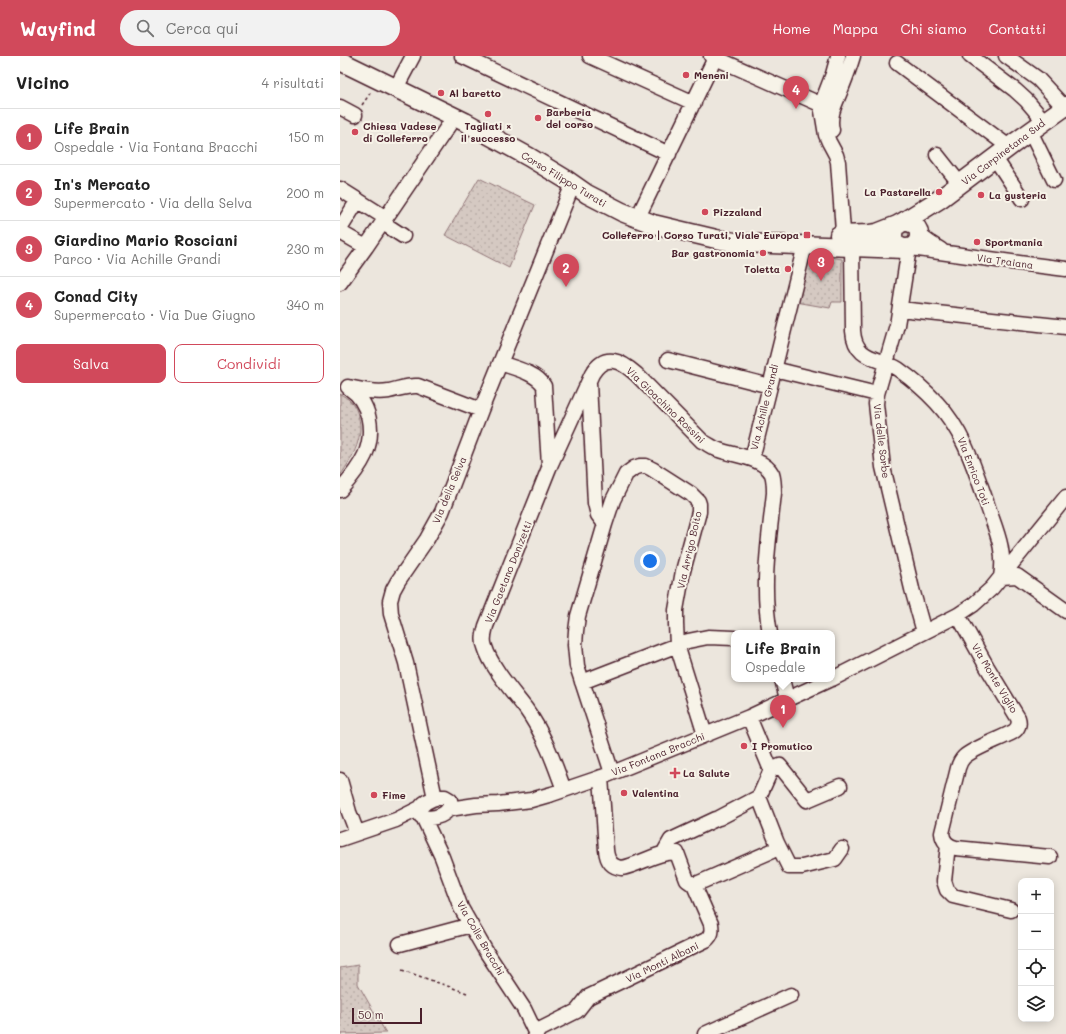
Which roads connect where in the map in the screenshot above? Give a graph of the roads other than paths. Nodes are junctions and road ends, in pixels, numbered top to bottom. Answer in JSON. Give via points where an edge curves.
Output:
{"nodes":[{"id":1,"x":413,"y":56,"type":"edge"},
{"id":2,"x":462,"y":56,"type":"edge"},
{"id":3,"x":590,"y":56,"type":"edge"},
{"id":4,"x":838,"y":56,"type":"edge"},
{"id":5,"x":853,"y":56,"type":"edge"},
{"id":6,"x":970,"y":56,"type":"edge"},
{"id":7,"x":1006,"y":56,"type":"edge"},
{"id":8,"x":713,"y":57,"type":"edge"},
{"id":9,"x":342,"y":60,"type":"edge"},
{"id":10,"x":897,"y":63,"type":"dead end"},
{"id":11,"x":396,"y":88,"type":"junction"},
{"id":12,"x":694,"y":103,"type":"junction"},
{"id":13,"x":1065,"y":106,"type":"edge"},
{"id":14,"x":340,"y":107,"type":"edge"},
{"id":15,"x":827,"y":107,"type":"junction"},
{"id":16,"x":355,"y":115,"type":"road end"},
{"id":17,"x":455,"y":116,"type":"junction"},
{"id":18,"x":1044,"y":121,"type":"junction"},
{"id":19,"x":1030,"y":131,"type":"junction"},
{"id":20,"x":1009,"y":147,"type":"junction"},
{"id":21,"x":669,"y":154,"type":"junction"},
{"id":22,"x":936,"y":155,"type":"dead end"},
{"id":23,"x":995,"y":158,"type":"junction"},
{"id":24,"x":1054,"y":180,"type":"dead end"},
{"id":25,"x":573,"y":184,"type":"junction"},
{"id":26,"x":960,"y":184,"type":"junction"},
{"id":27,"x":340,"y":189,"type":"edge"},
{"id":28,"x":940,"y":199,"type":"junction"},
{"id":29,"x":1022,"y":199,"type":"dead end"},
{"id":30,"x":358,"y":200,"type":"junction"},
{"id":31,"x":637,"y":219,"type":"junction"},
{"id":32,"x":384,"y":220,"type":"junction"},
{"id":33,"x":901,"y":223,"type":"junction"},
{"id":34,"x":340,"y":231,"type":"edge"},
{"id":35,"x":403,"y":236,"type":"dead end"},
{"id":36,"x":848,"y":240,"type":"junction"},
{"id":37,"x":913,"y":242,"type":"junction"},
{"id":38,"x":804,"y":245,"type":"junction"},
{"id":39,"x":366,"y":247,"type":"junction"},
{"id":40,"x":1066,"y":269,"type":"edge"},
{"id":41,"x":340,"y":283,"type":"edge"},
{"id":42,"x":900,"y":309,"type":"junction"},
{"id":43,"x":1066,"y":327,"type":"edge"},
{"id":44,"x":668,"y":360,"type":"dead end"},
{"id":45,"x":500,"y":363,"type":"junction"},
{"id":46,"x":886,"y":364,"type":"junction"},
{"id":47,"x":774,"y":369,"type":"junction"},
{"id":48,"x":589,"y":381,"type":"junction"},
{"id":49,"x":344,"y":385,"type":"edge"},
{"id":50,"x":770,"y":386,"type":"junction"},
{"id":51,"x":877,"y":394,"type":"junction"},
{"id":52,"x":481,"y":410,"type":"junction"},
{"id":53,"x":752,"y":459,"type":"junction"},
{"id":54,"x":549,"y":468,"type":"junction"},
{"id":55,"x":340,"y":490,"type":"edge"},
{"id":56,"x":1066,"y":497,"type":"edge"},
{"id":57,"x":605,"y":524,"type":"junction"},
{"id":58,"x":1001,"y":577,"type":"junction"},
{"id":59,"x":1066,"y":610,"type":"edge"},
{"id":60,"x":958,"y":615,"type":"junction"},
{"id":61,"x":770,"y":630,"type":"edge"},
{"id":62,"x":924,"y":632,"type":"junction"},
{"id":63,"x":731,"y":638,"type":"edge"},
{"id":64,"x":677,"y":644,"type":"junction"},
{"id":65,"x":835,"y":677,"type":"edge"},
{"id":66,"x":582,"y":682,"type":"junction"},
{"id":67,"x":783,"y":682,"type":"edge"},
{"id":68,"x":826,"y":682,"type":"edge"},
{"id":69,"x":787,"y":700,"type":"junction"},
{"id":70,"x":749,"y":717,"type":"junction"},
{"id":71,"x":705,"y":735,"type":"junction"},
{"id":72,"x":771,"y":770,"type":"junction"},
{"id":73,"x":607,"y":775,"type":"junction"},
{"id":74,"x":340,"y":780,"type":"edge"},
{"id":75,"x":840,"y":786,"type":"dead end"},
{"id":76,"x":564,"y":790,"type":"junction"},
{"id":77,"x":759,"y":797,"type":"junction"},
{"id":78,"x":444,"y":802,"type":"junction"},
{"id":79,"x":421,"y":814,"type":"junction"},
{"id":80,"x":357,"y":833,"type":"junction"},
{"id":81,"x":340,"y":839,"type":"edge"},
{"id":82,"x":948,"y":845,"type":"junction"},
{"id":83,"x":842,"y":849,"type":"dead end"},
{"id":84,"x":772,"y":851,"type":"dead end"},
{"id":85,"x":664,"y":854,"type":"junction"},
{"id":86,"x":1050,"y":857,"type":"dead end"},
{"id":87,"x":694,"y":885,"type":"junction"},
{"id":88,"x":1011,"y":910,"type":"dead end"},
{"id":89,"x":468,"y":920,"type":"junction"},
{"id":90,"x":426,"y":927,"type":"dead end"},
{"id":91,"x":400,"y":944,"type":"dead end"},
{"id":92,"x":790,"y":995,"type":"dead end"},
{"id":93,"x":536,"y":1033,"type":"edge"},
{"id":94,"x":705,"y":1034,"type":"edge"}],
"edges":[{"from":1,"to":11,"type":"street"},
{"from":2,"to":21,"type":"street"},
{"from":3,"to":12,"type":"street"},
{"from":4,"to":15,"type":"street"},
{"from":5,"to":15,"type":"street","via":[[847,75]]},
{"from":6,"to":18,"type":"street","via":[[1015,90]]},
{"from":7,"to":13,"type":"street","via":[[1038,80]]},
{"from":8,"to":12,"type":"street"},
{"from":8,"to":15,"type":"street"},
{"from":9,"to":11,"type":"main road","name":"Corso Filippo Turati"},
{"from":10,"to":20,"type":"street"},
{"from":11,"to":17,"type":"main road","name":"Corso Filippo Turati"},
{"from":12,"to":21,"type":"street"},
{"from":13,"to":18,"type":"main road","name":"Via Carpinetana Sud"},
{"from":14,"to":16,"type":"street"},
{"from":15,"to":36,"type":"street","name":"Via Enrico Toti","via":[[832,132],[845,158],[849,176]]},
{"from":17,"to":25,"type":"main road","name":"Corso Filippo Turati"},
{"from":17,"to":32,"type":"street"},
{"from":18,"to":19,"type":"main road","name":"Via Carpinetana Sud"},
{"from":19,"to":20,"type":"main road","name":"Via Carpinetana Sud"},
{"from":19,"to":24,"type":"street"},
{"from":20,"to":23,"type":"main road","name":"Via Carpinetana Sud"},
{"from":21,"to":31,"type":"street"},
{"from":22,"to":26,"type":"street"},
{"from":23,"to":26,"type":"main road","name":"Via Carpinetana Sud"},
{"from":23,"to":29,"type":"street"},
{"from":25,"to":31,"type":"main road","name":"Corso Filippo Turati","via":[[602,203]]},
{"from":25,"to":45,"type":"street","name":"Via della Selva"},
{"from":26,"to":28,"type":"main road","name":"Via Carpinetana Sud"},
{"from":27,"to":30,"type":"street"},
{"from":28,"to":33,"type":"main road","name":"Via Carpinetana Sud"},
{"from":28,"to":37,"type":"main road","name":"Via Carpinetana Sud"},
{"from":30,"to":32,"type":"street"},
{"from":30,"to":34,"type":"street"},
{"from":31,"to":38,"type":"main road","name":"Corso Filippo Turati","via":[[728,241]]},
{"from":32,"to":35,"type":"street"},
{"from":32,"to":39,"type":"street"},
{"from":33,"to":36,"type":"main road","name":"Corso Filippo Turati","via":[[877,233]]},
{"from":33,"to":37,"type":"main road","via":[[909,222],[916,226]]},
{"from":33,"to":37,"type":"main road","via":[[894,229],[893,238],[897,245]]},
{"from":34,"to":39,"type":"street"},
{"from":36,"to":37,"type":"main road","name":"Corso Filippo Turati","via":[[885,249]]},
{"from":36,"to":38,"type":"main road","name":"Corso Filippo Turati","via":[[820,236]]},
{"from":36,"to":46,"type":"street","name":"Via Enrico Toti","via":[[854,342],[865,355]]},
{"from":37,"to":40,"type":"street","name":"Via Traiana","via":[[945,253]]},
{"from":37,"to":42,"type":"street","name":"Via delle Sorbe"},
{"from":38,"to":47,"type":"street","name":"Via Achille Grandi"},
{"from":39,"to":41,"type":"street"},
{"from":42,"to":43,"type":"street"},
{"from":42,"to":46,"type":"street","name":"Via delle Sorbe","via":[[896,333]]},
{"from":44,"to":50,"type":"street"},
{"from":45,"to":52,"type":"street","name":"Via della Selva"},
{"from":45,"to":54,"type":"street","name":"Via Gaetano Donizetti","via":[[533,376],[544,386]]},
{"from":46,"to":51,"type":"street","name":"Via delle Sorbe"},
{"from":46,"to":58,"type":"street","name":"Via Enrico Toti","via":[[897,368],[937,403],[964,442],[1000,542],[1003,561]]},
{"from":47,"to":50,"type":"street","name":"Via Achille Grandi"},
{"from":47,"to":51,"type":"street"},
{"from":48,"to":53,"type":"street","name":"Via Gioachino Rossini","via":[[602,363],[609,360],[620,362],[636,374],[702,441],[720,450]]},
{"from":48,"to":54,"type":"street","name":"Via Gioachino Rossini"},
{"from":48,"to":57,"type":"street","via":[[595,503],[598,515]]},
{"from":49,"to":52,"type":"street","via":[[378,392],[418,386]]},
{"from":49,"to":55,"type":"street","via":[[354,391],[364,404],[369,417],[370,434],[368,448],[362,461]]},
{"from":50,"to":53,"type":"street","name":"Via Achille Grandi"},
{"from":51,"to":62,"type":"street","name":"Via delle Sorbe","via":[[876,407],[884,468]]},
{"from":52,"to":78,"type":"street","name":"Via della Selva","via":[[438,520],[398,581],[390,601],[391,614]]},
{"from":53,"to":61,"type":"street","name":"Via Achille Grandi","via":[[767,467],[773,480],[774,493],[765,578]]},
{"from":54,"to":76,"type":"street","name":"Via Gaetano Donizetti","via":[[486,626],[483,640],[494,665],[540,732]]},
{"from":56,"to":58,"type":"street","name":"Via Fontana Bracchi"},
{"from":57,"to":64,"type":"street","name":"Via Arrigo Boito","via":[[626,474],[640,466],[652,469],[698,501],[699,512],[678,595]]},
{"from":57,"to":66,"type":"street","name":"Via Arrigo Boito","via":[[577,624],[576,659]]},
{"from":58,"to":59,"type":"street","via":[[1017,576]]},
{"from":58,"to":60,"type":"street","name":"Via Fontana Bracchi","via":[[983,598]]},
{"from":60,"to":62,"type":"street","name":"Via Fontana Bracchi"},
{"from":60,"to":82,"type":"street","name":"Via Monte Viglio","via":[[1018,718],[1019,725],[1013,732],[974,750],[961,760],[942,833]]},
{"from":62,"to":65,"type":"street","name":"Via Fontana Bracchi"},
{"from":63,"to":64,"type":"street","via":[[708,637]]},
{"from":64,"to":66,"type":"street"},
{"from":64,"to":71,"type":"street","name":"Via Arrigo Boito"},
{"from":66,"to":73,"type":"street","name":"Via Arrigo Boito"},
{"from":67,"to":69,"type":"street"},
{"from":68,"to":69,"type":"street","name":"Via Fontana Bracchi"},
{"from":69,"to":70,"type":"street","name":"Via Fontana Bracchi"},
{"from":70,"to":71,"type":"street","name":"Via Fontana Bracchi"},
{"from":70,"to":72,"type":"street"},
{"from":71,"to":73,"type":"street","name":"Via Fontana Bracchi"},
{"from":72,"to":75,"type":"street","via":[[780,766],[807,800]]},
{"from":72,"to":77,"type":"street"},
{"from":73,"to":76,"type":"street","name":"Via Fontana Bracchi"},
{"from":73,"to":85,"type":"street","name":"Via Arrigo Boito","via":[[606,850],[609,861],[614,866],[622,868]]},
{"from":74,"to":80,"type":"street"},
{"from":76,"to":78,"type":"street","name":"Via Fontana Bracchi","via":[[541,797],[498,804]]},
{"from":77,"to":83,"type":"street","via":[[789,867],[802,867],[835,859]]},
{"from":77,"to":85,"type":"street","via":[[671,840]]},
{"from":78,"to":79,"type":"street","via":[[426,802]]},
{"from":79,"to":80,"type":"street"},
{"from":79,"to":89,"type":"street","name":"Via Colle Bracchi"},
{"from":80,"to":81,"type":"street"},
{"from":82,"to":86,"type":"street","via":[[956,848]]},
{"from":82,"to":88,"type":"street","via":[[944,881],[947,890],[953,896]]},
{"from":84,"to":87,"type":"street"},
{"from":85,"to":87,"type":"street","name":"Via Monti Albani","via":[[677,853],[687,880]]},
{"from":87,"to":93,"type":"street","name":"Via Monti Albani","via":[[711,924],[711,934],[706,940],[588,997],[577,1011]]},
{"from":89,"to":90,"type":"street"},
{"from":89,"to":91,"type":"street"},
{"from":89,"to":93,"type":"street","name":"Via Colle Bracchi","via":[[524,1009]]},
{"from":92,"to":94,"type":"street"}]}
